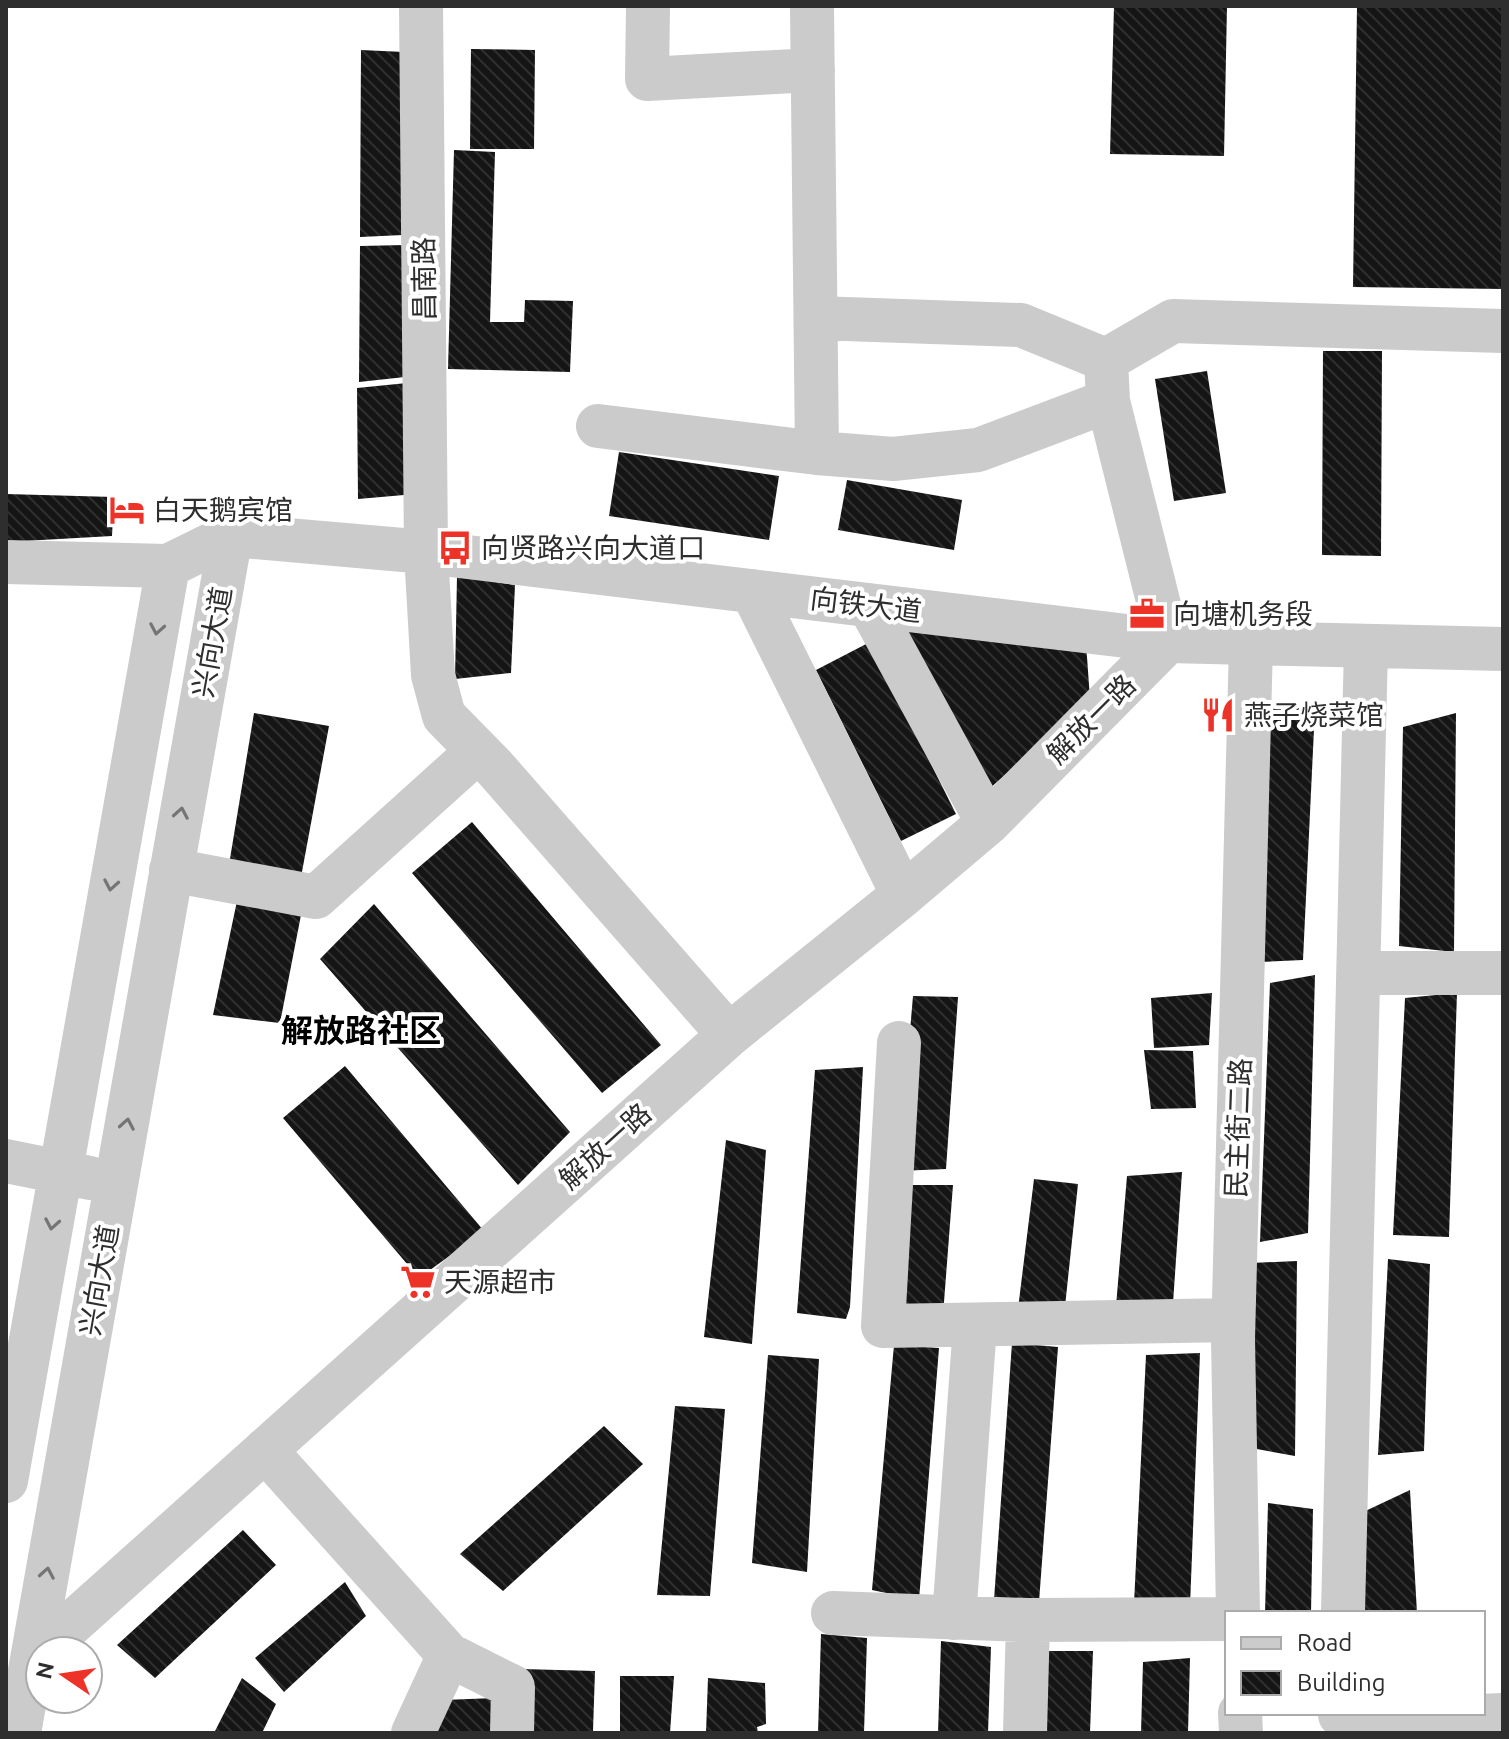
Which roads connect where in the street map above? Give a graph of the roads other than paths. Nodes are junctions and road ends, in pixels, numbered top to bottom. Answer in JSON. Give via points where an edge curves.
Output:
{"nodes":[{"id":1,"x":421,"y":6,"type":"edge"},
{"id":2,"x":648,"y":6,"type":"edge"},
{"id":3,"x":812,"y":6,"type":"edge"},
{"id":4,"x":813,"y":70,"type":"junction"},
{"id":5,"x":816,"y":318,"type":"junction"},
{"id":6,"x":1503,"y":331,"type":"edge"},
{"id":7,"x":1107,"y":381,"type":"junction"},
{"id":8,"x":598,"y":426,"type":"dead end"},
{"id":9,"x":817,"y":453,"type":"junction"},
{"id":10,"x":231,"y":535,"type":"junction"},
{"id":11,"x":426,"y":552,"type":"junction"},
{"id":12,"x":6,"y":562,"type":"edge"},
{"id":13,"x":168,"y":566,"type":"junction"},
{"id":14,"x":752,"y":591,"type":"junction"},
{"id":15,"x":869,"y":605,"type":"junction"},
{"id":16,"x":1168,"y":641,"type":"junction"},
{"id":17,"x":1251,"y":643,"type":"junction"},
{"id":18,"x":1366,"y":646,"type":"junction"},
{"id":19,"x":1503,"y":649,"type":"edge"},
{"id":20,"x":478,"y":751,"type":"junction"},
{"id":21,"x":988,"y":823,"type":"junction"},
{"id":22,"x":171,"y":870,"type":"junction"},
{"id":23,"x":903,"y":895,"type":"junction"},
{"id":24,"x":1359,"y":973,"type":"junction"},
{"id":25,"x":1503,"y":973,"type":"edge"},
{"id":26,"x":729,"y":1035,"type":"junction"},
{"id":27,"x":899,"y":1043,"type":"dead end"},
{"id":28,"x":6,"y":1161,"type":"edge"},
{"id":29,"x":61,"y":1171,"type":"junction"},
{"id":30,"x":116,"y":1184,"type":"junction"},
{"id":31,"x":1233,"y":1320,"type":"junction"},
{"id":32,"x":975,"y":1325,"type":"junction"},
{"id":33,"x":265,"y":1450,"type":"junction"},
{"id":34,"x":6,"y":1481,"type":"edge"},
{"id":35,"x":1238,"y":1611,"type":"edge"},
{"id":36,"x":1343,"y":1611,"type":"edge"},
{"id":37,"x":833,"y":1613,"type":"dead end"},
{"id":38,"x":954,"y":1618,"type":"junction"},
{"id":39,"x":1225,"y":1619,"type":"edge"},
{"id":40,"x":1028,"y":1620,"type":"junction"},
{"id":41,"x":35,"y":1635,"type":"edge"},
{"id":42,"x":59,"y":1635,"type":"edge"},
{"id":43,"x":449,"y":1655,"type":"junction"},
{"id":44,"x":24,"y":1700,"type":"edge"},
{"id":45,"x":1340,"y":1715,"type":"edge"},
{"id":46,"x":1503,"y":1715,"type":"edge"},
{"id":47,"x":1428,"y":1725,"type":"edge"},
{"id":48,"x":19,"y":1733,"type":"edge"},
{"id":49,"x":413,"y":1733,"type":"edge"},
{"id":50,"x":512,"y":1733,"type":"edge"},
{"id":51,"x":1025,"y":1733,"type":"edge"}],
"edges":[{"from":1,"to":11,"type":"street","name":"昌南路"},
{"from":2,"to":4,"type":"street","via":[[647,79]]},
{"from":3,"to":4,"type":"street"},
{"from":4,"to":5,"type":"street"},
{"from":5,"to":7,"type":"street","via":[[1021,325]]},
{"from":5,"to":9,"type":"street"},
{"from":6,"to":7,"type":"street","via":[[1173,321]]},
{"from":7,"to":9,"type":"street","via":[[978,450],[893,459]]},
{"from":7,"to":16,"type":"street"},
{"from":8,"to":9,"type":"street"},
{"from":10,"to":11,"type":"street","name":"向铁大道"},
{"from":10,"to":13,"type":"street","name":"兴向大道"},
{"from":22,"to":10,"type":"street","name":"兴向大道","one_way":true},
{"from":11,"to":14,"type":"street","name":"向铁大道"},
{"from":11,"to":20,"type":"street","name":"昌南路","via":[[433,675],[444,716]]},
{"from":12,"to":13,"type":"street"},
{"from":13,"to":29,"type":"street","name":"兴向大道","one_way":true},
{"from":14,"to":15,"type":"street","name":"向铁大道"},
{"from":14,"to":23,"type":"street"},
{"from":15,"to":16,"type":"street","name":"向铁大道"},
{"from":15,"to":21,"type":"street"},
{"from":16,"to":17,"type":"street","name":"向铁大道"},
{"from":16,"to":21,"type":"street","name":"解放一路"},
{"from":17,"to":18,"type":"street","name":"向铁大道"},
{"from":17,"to":31,"type":"street","name":"民主街二路"},
{"from":18,"to":19,"type":"street","name":"向铁大道"},
{"from":18,"to":24,"type":"street"},
{"from":20,"to":22,"type":"street","via":[[316,897]]},
{"from":20,"to":26,"type":"street","name":"昌南路"},
{"from":21,"to":23,"type":"street","name":"解放一路"},
{"from":30,"to":22,"type":"street","name":"兴向大道","one_way":true},
{"from":23,"to":26,"type":"street","name":"解放一路"},
{"from":24,"to":25,"type":"street"},
{"from":24,"to":36,"type":"street"},
{"from":26,"to":33,"type":"street","name":"解放一路"},
{"from":27,"to":32,"type":"street","via":[[883,1326]]},
{"from":28,"to":29,"type":"street"},
{"from":29,"to":30,"type":"street"},
{"from":29,"to":34,"type":"street","name":"兴向大道","one_way":true},
{"from":41,"to":30,"type":"street","name":"兴向大道","one_way":true},
{"from":31,"to":32,"type":"street"},
{"from":31,"to":35,"type":"street","name":"民主街二路"},
{"from":32,"to":38,"type":"street"},
{"from":33,"to":42,"type":"street","name":"解放一路"},
{"from":33,"to":43,"type":"street"},
{"from":37,"to":38,"type":"street"},
{"from":38,"to":40,"type":"street"},
{"from":39,"to":40,"type":"street"},
{"from":40,"to":51,"type":"street"},
{"from":43,"to":49,"type":"street"},
{"from":43,"to":50,"type":"street","via":[[513,1687]]},
{"from":44,"to":48,"type":"street","name":"兴向大道"},
{"from":45,"to":47,"type":"street"},
{"from":46,"to":47,"type":"street"}]}
